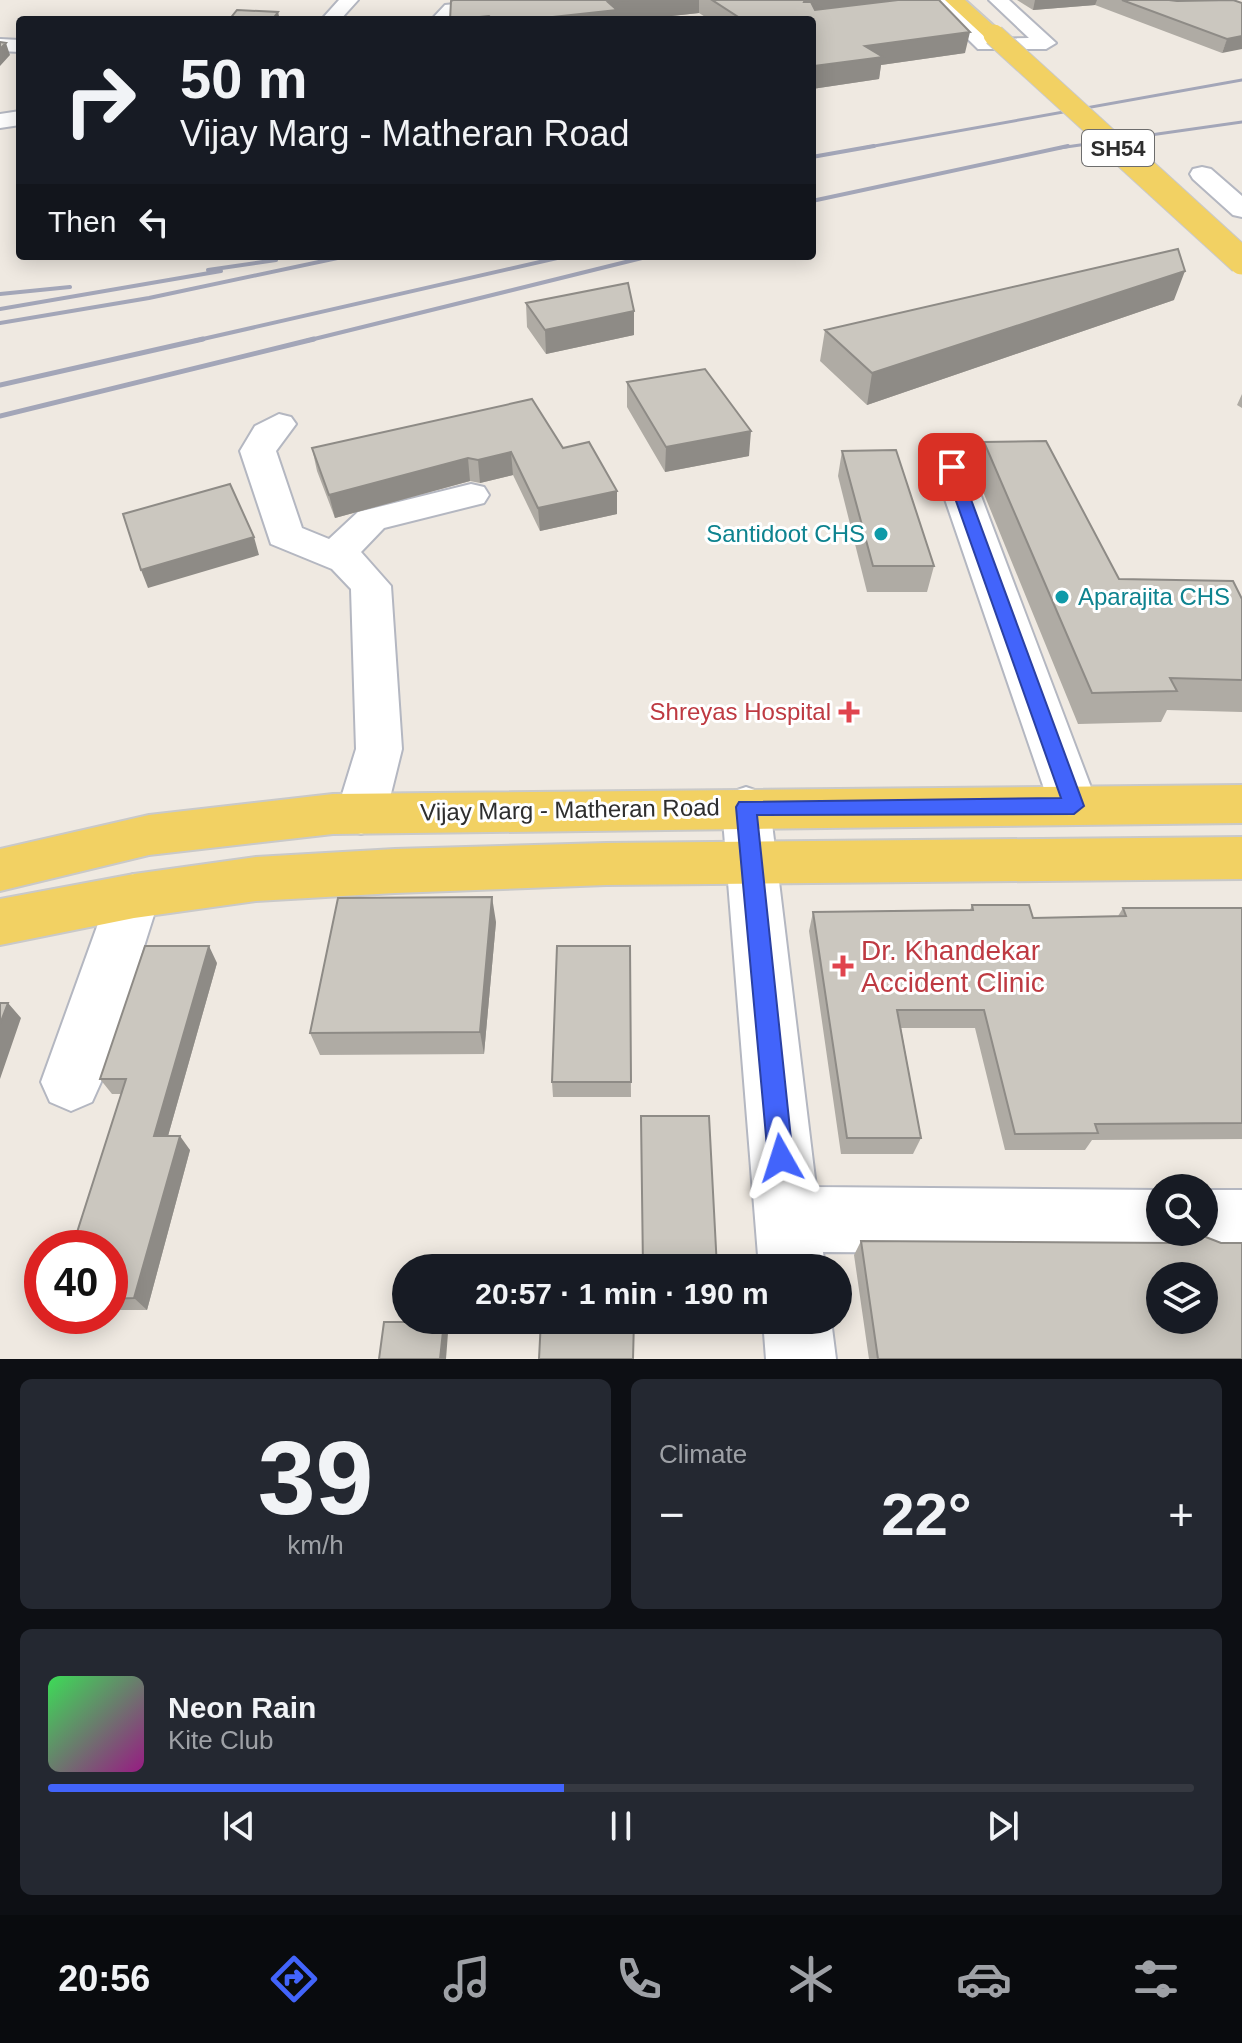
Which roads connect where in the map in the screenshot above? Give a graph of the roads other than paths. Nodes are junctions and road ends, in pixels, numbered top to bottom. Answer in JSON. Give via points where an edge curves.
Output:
{"nodes":[{"id":1,"x":349,"y":0,"type":"edge"},
{"id":2,"x":569,"y":0,"type":"edge"},
{"id":3,"x":978,"y":0,"type":"edge"},
{"id":4,"x":998,"y":0,"type":"edge"},
{"id":5,"x":945,"y":2,"type":"edge"},
{"id":6,"x":916,"y":10,"type":"edge"},
{"id":7,"x":334,"y":16,"type":"edge"},
{"id":8,"x":444,"y":16,"type":"edge"},
{"id":9,"x":1006,"y":34,"type":"junction"},
{"id":10,"x":1202,"y":174,"type":"dead end"},
{"id":11,"x":1237,"y":200,"type":"edge"},
{"id":12,"x":1242,"y":230,"type":"edge"},
{"id":13,"x":1242,"y":261,"type":"edge"},
{"id":14,"x":279,"y":424,"type":"dead end"},
{"id":15,"x":952,"y":467,"type":"dead end"},
{"id":16,"x":471,"y":495,"type":"dead end"},
{"id":17,"x":334,"y":556,"type":"junction"},
{"id":18,"x":1242,"y":804,"type":"edge"},
{"id":19,"x":1074,"y":806,"type":"junction"},
{"id":20,"x":361,"y":814,"type":"junction"},
{"id":21,"x":749,"y":835,"type":"junction"},
{"id":22,"x":1242,"y":858,"type":"edge"},
{"id":23,"x":0,"y":870,"type":"edge"},
{"id":24,"x":134,"y":896,"type":"junction"},
{"id":25,"x":0,"y":922,"type":"edge"},
{"id":26,"x":71,"y":1082,"type":"dead end"},
{"id":27,"x":1218,"y":1222,"type":"edge"},
{"id":28,"x":1242,"y":1222,"type":"edge"},
{"id":29,"x":1146,"y":1223,"type":"edge"},
{"id":30,"x":789,"y":1244,"type":"edge"},
{"id":31,"x":798,"y":1334,"type":"edge"},
{"id":32,"x":801,"y":1359,"type":"edge"}],
"edges":[{"from":1,"to":7,"type":"street"},
{"from":2,"to":8,"type":"street","via":[[451,9]]},
{"from":3,"to":9,"type":"main road","number":"SH54"},
{"from":4,"to":5,"type":"street","via":[[1046,43],[985,45]]},
{"from":5,"to":6,"type":"street"},
{"from":5,"to":9,"type":"main road","number":"SH54"},
{"from":9,"to":12,"type":"main road","number":"SH54"},
{"from":9,"to":13,"type":"main road","number":"SH54","bridge":true},
{"from":10,"to":11,"type":"street"},
{"from":14,"to":17,"type":"street","via":[[258,451],[285,535]]},
{"from":15,"to":19,"type":"street"},
{"from":16,"to":17,"type":"street","via":[[371,520]]},
{"from":17,"to":20,"type":"street","via":[[346,560],[371,586],[379,749]]},
{"from":18,"to":19,"type":"main road","name":"Vijay Marg - Matheran Road"},
{"from":19,"to":21,"type":"main road","name":"Vijay Marg - Matheran Road"},
{"from":20,"to":21,"type":"main road","name":"Vijay Marg - Matheran Road"},
{"from":20,"to":23,"type":"main road","name":"Vijay Marg - Matheran Road","via":[[149,835]]},
{"from":21,"to":22,"type":"main road","name":"Vijay Marg - Matheran Road"},
{"from":21,"to":24,"type":"main road","name":"Vijay Marg - Matheran Road","via":[[606,864],[256,879]]},
{"from":21,"to":30,"type":"street"},
{"from":24,"to":25,"type":"main road","name":"Vijay Marg - Matheran Road"},
{"from":24,"to":26,"type":"street"},
{"from":27,"to":28,"type":"street"},
{"from":29,"to":30,"type":"street"},
{"from":31,"to":32,"type":"street"}]}
